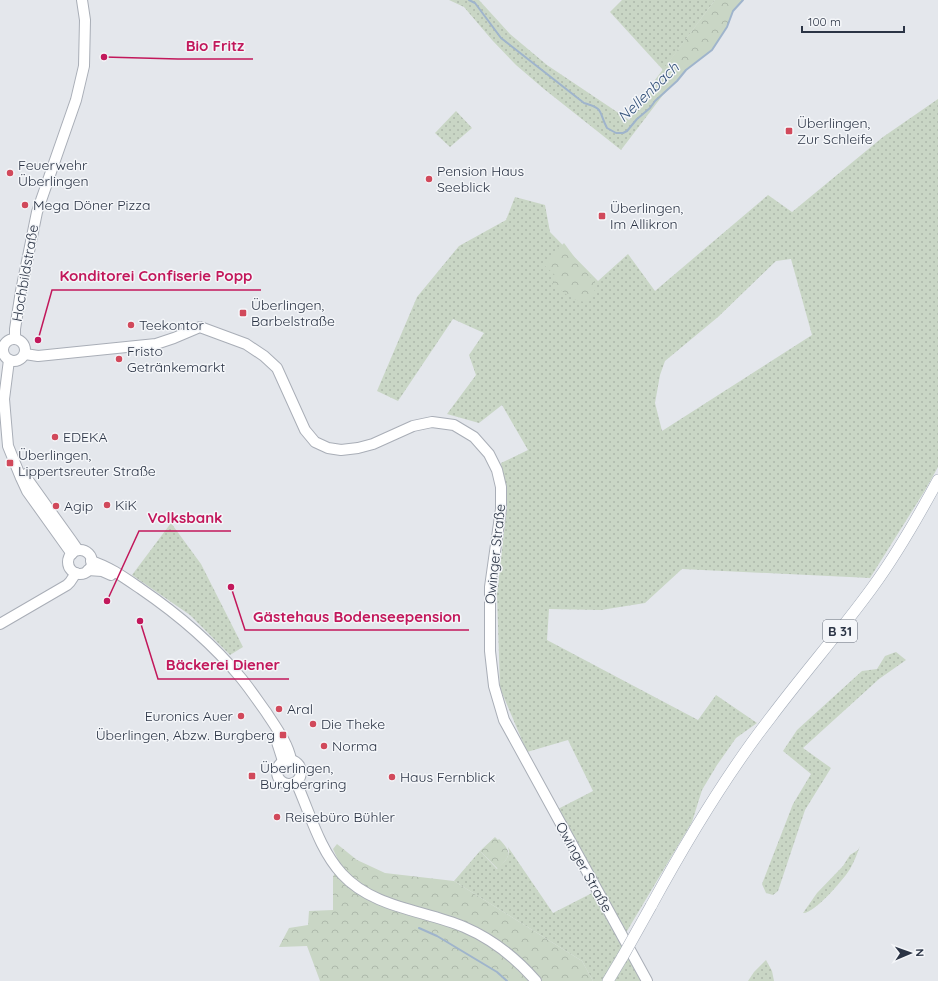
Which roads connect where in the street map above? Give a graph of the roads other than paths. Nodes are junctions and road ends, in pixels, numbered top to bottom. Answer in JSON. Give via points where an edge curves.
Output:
{"nodes":[{"id":1,"x":82,"y":0,"type":"edge"},
{"id":2,"x":15,"y":339,"type":"junction"},
{"id":3,"x":24,"y":354,"type":"junction"},
{"id":4,"x":12,"y":360,"type":"junction"},
{"id":5,"x":938,"y":480,"type":"edge"},
{"id":6,"x":75,"y":552,"type":"junction"},
{"id":7,"x":90,"y":566,"type":"junction"},
{"id":8,"x":76,"y":573,"type":"junction"},
{"id":9,"x":0,"y":624,"type":"edge"},
{"id":10,"x":287,"y":761,"type":"junction"},
{"id":11,"x":296,"y":782,"type":"junction"},
{"id":12,"x":536,"y":981,"type":"edge"},
{"id":13,"x":608,"y":981,"type":"edge"},
{"id":14,"x":647,"y":981,"type":"edge"}],
"edges":[{"from":1,"to":2,"type":"street","name":"Hochbildstraße","via":[[86,20],[84,66],[76,100],[37,212],[21,292]]},
{"from":2,"to":3,"type":"street","via":[[23,344]]},
{"from":2,"to":4,"type":"street","via":[[4,345],[4,355]]},
{"from":3,"to":4,"type":"street","via":[[23,357]]},
{"from":3,"to":14,"type":"street","name":"Owinger Straße","via":[[38,356],[156,344],[200,327],[246,344],[273,364],[305,430],[315,442],[328,448],[358,448],[413,426],[432,422],[454,425],[474,437],[489,454],[501,487],[501,509],[490,587],[490,651],[494,686],[504,720]]},
{"from":4,"to":6,"type":"street","via":[[9,399],[15,449],[28,480],[72,540]]},
{"from":5,"to":13,"type":"main road","number":"B 31","bridge":true,"via":[[873,587],[771,716],[732,771],[687,841]]},
{"from":6,"to":7,"type":"street","via":[[87,553]]},
{"from":6,"to":8,"type":"street","via":[[68,560],[71,570]]},
{"from":7,"to":8,"type":"street","via":[[84,573]]},
{"from":7,"to":10,"type":"street","via":[[111,568],[189,625],[215,649],[241,678],[279,732],[288,750]]},
{"from":8,"to":9,"type":"street","via":[[67,585]]},
{"from":10,"to":11,"type":"street","via":[[298,764],[301,771]]},
{"from":10,"to":11,"type":"street","via":[[278,767],[279,779],[287,784]]},
{"from":11,"to":12,"type":"street","via":[[326,852],[349,881],[376,898],[476,933],[507,953]]}]}
